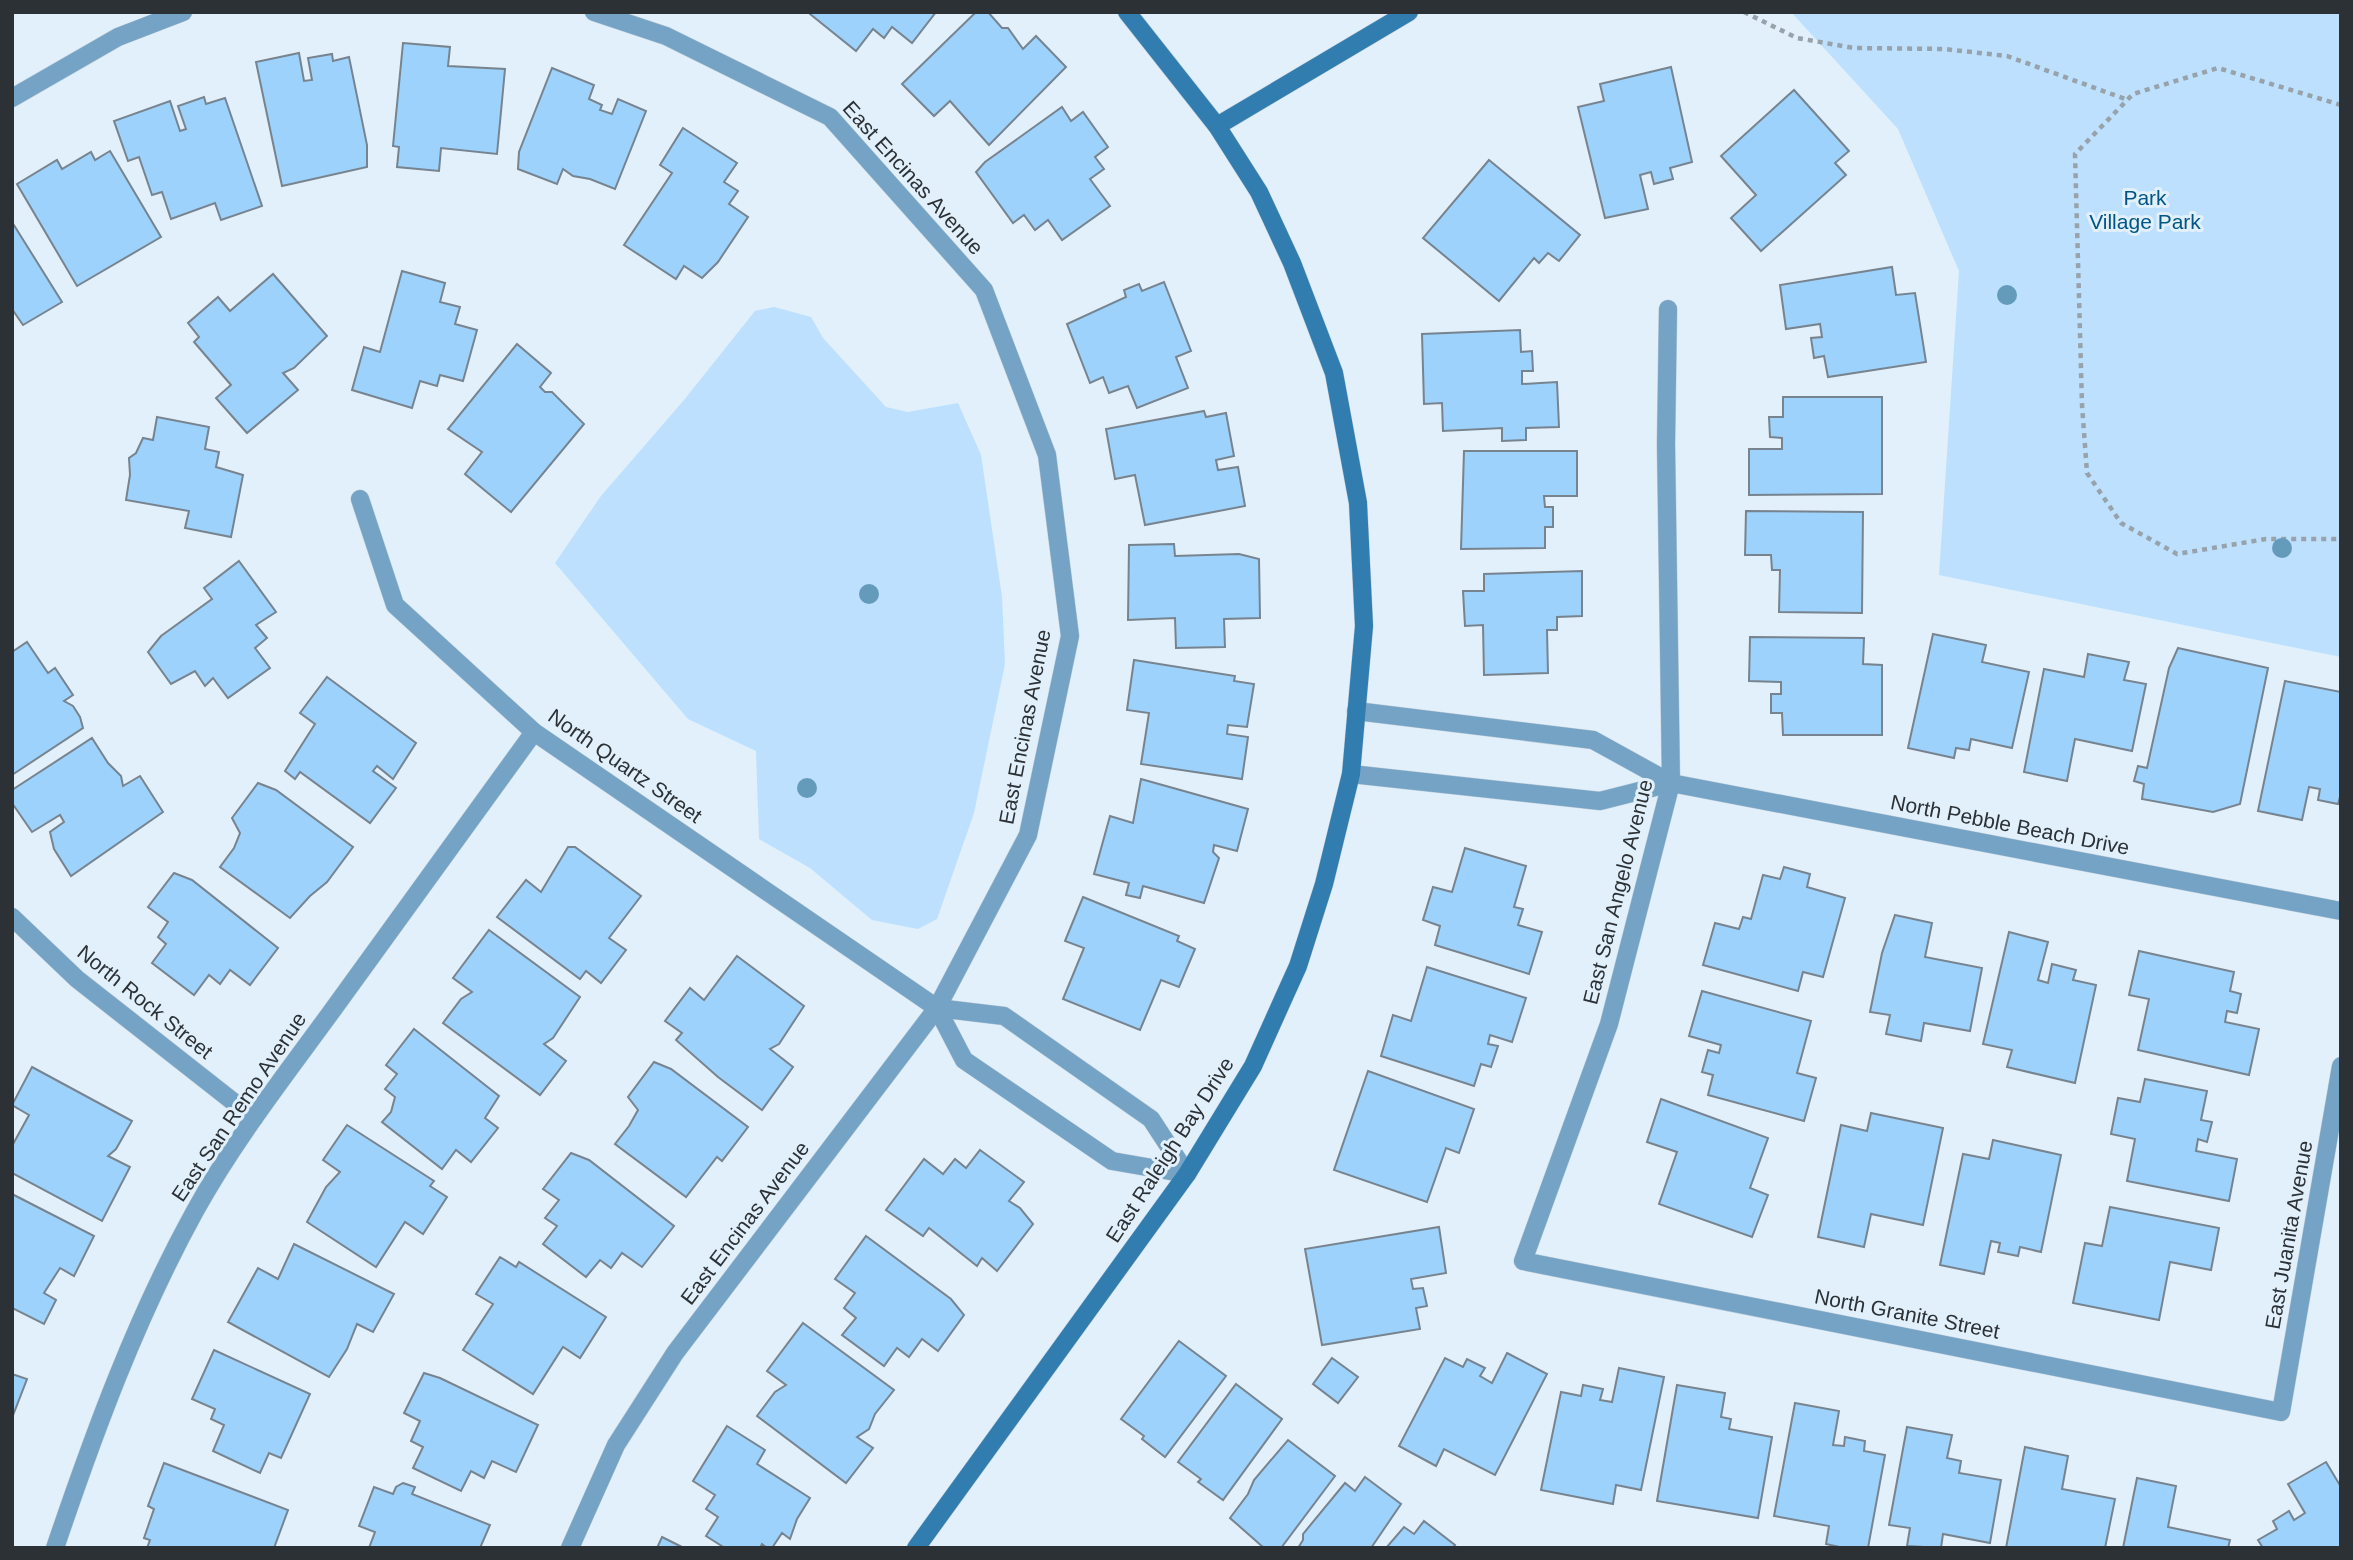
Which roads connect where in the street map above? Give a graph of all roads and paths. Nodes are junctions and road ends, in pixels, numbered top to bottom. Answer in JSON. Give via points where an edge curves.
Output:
{"nodes":[{"id":1,"x":183,"y":12,"type":"edge"},
{"id":2,"x":594,"y":12,"type":"edge"},
{"id":3,"x":1127,"y":12,"type":"edge"},
{"id":4,"x":1409,"y":12,"type":"edge"},
{"id":5,"x":1744,"y":12,"type":"edge"},
{"id":6,"x":12,"y":98,"type":"edge"},
{"id":7,"x":2128,"y":100,"type":"junction"},
{"id":8,"x":2341,"y":105,"type":"edge"},
{"id":9,"x":1217,"y":126,"type":"junction"},
{"id":10,"x":1668,"y":309,"type":"dead end"},
{"id":11,"x":360,"y":499,"type":"dead end"},
{"id":12,"x":2341,"y":539,"type":"edge"},
{"id":13,"x":1356,"y":711,"type":"junction"},
{"id":14,"x":534,"y":732,"type":"junction"},
{"id":15,"x":1351,"y":774,"type":"junction"},
{"id":16,"x":1671,"y":783,"type":"junction"},
{"id":17,"x":2341,"y":911,"type":"edge"},
{"id":18,"x":12,"y":917,"type":"edge"},
{"id":19,"x":937,"y":1008,"type":"junction"},
{"id":20,"x":2341,"y":1066,"type":"edge"},
{"id":21,"x":254,"y":1118,"type":"junction"},
{"id":22,"x":1187,"y":1174,"type":"junction"},
{"id":23,"x":1523,"y":1261,"type":"joint"},
{"id":24,"x":2281,"y":1412,"type":"joint"},
{"id":25,"x":55,"y":1548,"type":"edge"},
{"id":26,"x":570,"y":1548,"type":"edge"},
{"id":27,"x":916,"y":1548,"type":"edge"}],
"edges":[{"from":1,"to":6,"type":"street","via":[[118,37]]},
{"from":2,"to":19,"type":"street","name":"East Encinas Avenue","via":[[666,36],[830,117],[984,290],[1047,455],[1070,636],[1028,835]]},
{"from":3,"to":9,"type":"street","name":"East Raleigh Bay Drive"},
{"from":4,"to":9,"type":"street"},
{"from":5,"to":7,"type":"path","via":[[1797,38],[1854,48],[1944,49],[2007,56]]},
{"from":7,"to":8,"type":"path","via":[[2133,94],[2218,68]]},
{"from":7,"to":12,"type":"path","via":[[2075,154],[2087,473],[2121,523],[2177,554],[2266,539]]},
{"from":9,"to":13,"type":"street","name":"East Raleigh Bay Drive","via":[[1259,192],[1334,373],[1358,503],[1364,626]]},
{"from":10,"to":16,"type":"street","name":"East San Angelo Avenue"},
{"from":11,"to":14,"type":"street","name":"North Quartz Street","via":[[395,605]]},
{"from":13,"to":15,"type":"street","name":"East Raleigh Bay Drive"},
{"from":13,"to":16,"type":"street","name":"North Pebble Beach Drive","via":[[1593,740]]},
{"from":14,"to":19,"type":"street","name":"North Quartz Street"},
{"from":14,"to":21,"type":"street","name":"East San Remo Avenue"},
{"from":15,"to":16,"type":"street","name":"North Pebble Beach Drive","via":[[1600,801]]},
{"from":15,"to":22,"type":"street","name":"East Raleigh Bay Drive","via":[[1298,966],[1252,1066]]},
{"from":16,"to":17,"type":"street","name":"North Pebble Beach Drive"},
{"from":16,"to":23,"type":"street","name":"East San Angelo Avenue","via":[[1609,1024]]},
{"from":18,"to":21,"type":"street","name":"North Rock Street","via":[[77,979]]},
{"from":19,"to":22,"type":"street","name":"North Quartz Street","via":[[1004,1016],[1151,1119]]},
{"from":19,"to":22,"type":"street","name":"North Quartz Street","via":[[964,1060],[1112,1161]]},
{"from":19,"to":26,"type":"street","name":"East Encinas Avenue","via":[[675,1353],[615,1445]]},
{"from":20,"to":24,"type":"street","name":"East Juanita Avenue"},
{"from":21,"to":25,"type":"street","name":"East San Remo Avenue","via":[[196,1209],[160,1278],[120,1370]]},
{"from":22,"to":27,"type":"street","name":"East Raleigh Bay Drive"},
{"from":23,"to":24,"type":"street","name":"North Granite Street"}]}
